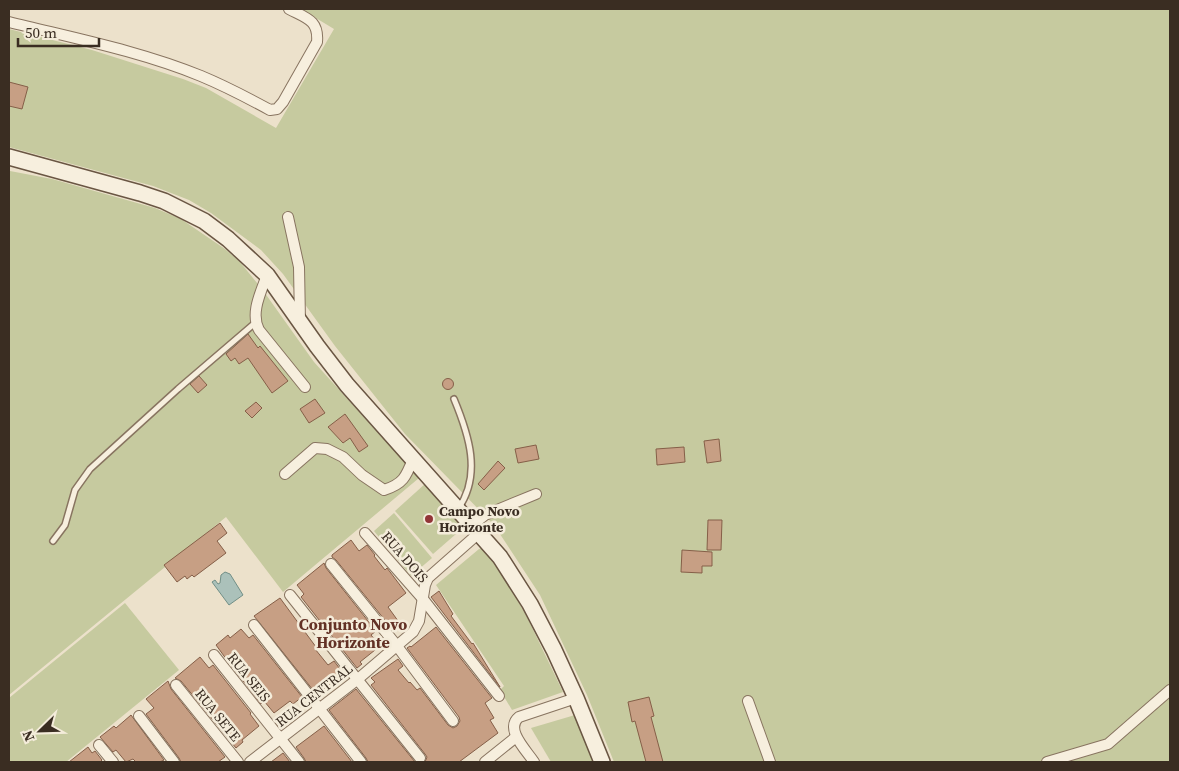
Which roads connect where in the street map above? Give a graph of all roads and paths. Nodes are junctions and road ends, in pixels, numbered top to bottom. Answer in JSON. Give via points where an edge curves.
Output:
{"nodes":[{"id":1,"x":289,"y":9,"type":"edge"},
{"id":2,"x":9,"y":22,"type":"edge"},
{"id":3,"x":9,"y":157,"type":"edge"},
{"id":4,"x":288,"y":217,"type":"dead end"},
{"id":5,"x":267,"y":275,"type":"junction"},
{"id":6,"x":300,"y":322,"type":"junction"},
{"id":7,"x":255,"y":323,"type":"junction"},
{"id":8,"x":305,"y":387,"type":"dead end"},
{"id":9,"x":454,"y":400,"type":"dead end"},
{"id":10,"x":413,"y":459,"type":"junction"},
{"id":11,"x":285,"y":474,"type":"dead end"},
{"id":12,"x":536,"y":494,"type":"dead end"},
{"id":13,"x":458,"y":509,"type":"junction"},
{"id":14,"x":476,"y":529,"type":"junction"},
{"id":15,"x":365,"y":533,"type":"dead end"},
{"id":16,"x":53,"y":541,"type":"dead end"},
{"id":17,"x":331,"y":564,"type":"dead end"},
{"id":18,"x":290,"y":595,"type":"dead end"},
{"id":19,"x":423,"y":599,"type":"junction"},
{"id":20,"x":254,"y":625,"type":"dead end"},
{"id":21,"x":397,"y":646,"type":"junction"},
{"id":22,"x":214,"y":655,"type":"dead end"},
{"id":23,"x":358,"y":679,"type":"junction"},
{"id":24,"x":176,"y":685,"type":"dead end"},
{"id":25,"x":1170,"y":690,"type":"edge"},
{"id":26,"x":499,"y":696,"type":"dead end"},
{"id":27,"x":576,"y":698,"type":"junction"},
{"id":28,"x":748,"y":700,"type":"dead end"},
{"id":29,"x":320,"y":709,"type":"junction"},
{"id":30,"x":138,"y":716,"type":"dead end"},
{"id":31,"x":453,"y":721,"type":"dead end"},
{"id":32,"x":516,"y":737,"type":"junction"},
{"id":33,"x":281,"y":738,"type":"junction"},
{"id":34,"x":99,"y":745,"type":"dead end"},
{"id":35,"x":420,"y":758,"type":"dead end"},
{"id":36,"x":113,"y":762,"type":"edge"},
{"id":37,"x":174,"y":762,"type":"edge"},
{"id":38,"x":238,"y":762,"type":"edge"},
{"id":39,"x":250,"y":762,"type":"edge"},
{"id":40,"x":299,"y":762,"type":"edge"},
{"id":41,"x":360,"y":762,"type":"edge"},
{"id":42,"x":485,"y":762,"type":"edge"},
{"id":43,"x":534,"y":762,"type":"edge"},
{"id":44,"x":602,"y":762,"type":"edge"},
{"id":45,"x":770,"y":762,"type":"edge"},
{"id":46,"x":1046,"y":762,"type":"edge"}],
"edges":[{"from":1,"to":2,"type":"street","via":[[315,25],[317,42],[284,102],[277,109],[270,110],[190,73],[122,51]]},
{"from":3,"to":5,"type":"main road","via":[[164,201],[204,221]]},
{"from":4,"to":6,"type":"street","via":[[299,268]]},
{"from":5,"to":6,"type":"main road"},
{"from":5,"to":7,"type":"street"},
{"from":6,"to":10,"type":"main road","via":[[342,378]]},
{"from":7,"to":8,"type":"street"},
{"from":7,"to":16,"type":"lane","via":[[90,469],[75,490],[64,524]]},
{"from":9,"to":13,"type":"lane","via":[[472,462],[468,491]]},
{"from":10,"to":11,"type":"street","via":[[408,474],[397,486],[384,490],[344,457],[327,448],[316,448]]},
{"from":10,"to":13,"type":"main road"},
{"from":12,"to":14,"type":"street","name":"RUA CENTRAL","via":[[485,515]]},
{"from":13,"to":14,"type":"main road"},
{"from":14,"to":19,"type":"street","name":"RUA CENTRAL","via":[[430,575]]},
{"from":14,"to":27,"type":"main road","via":[[500,557],[530,604]]},
{"from":15,"to":19,"type":"street","name":"RUA DOIS"},
{"from":17,"to":21,"type":"street"},
{"from":18,"to":23,"type":"street"},
{"from":19,"to":21,"type":"street","name":"RUA CENTRAL","via":[[418,625]]},
{"from":19,"to":26,"type":"street","name":"RUA DOIS"},
{"from":20,"to":29,"type":"street"},
{"from":21,"to":23,"type":"street","name":"RUA CENTRAL"},
{"from":21,"to":31,"type":"street"},
{"from":22,"to":33,"type":"street","name":"RUA SEIS"},
{"from":23,"to":29,"type":"street","name":"RUA CENTRAL"},
{"from":23,"to":35,"type":"street"},
{"from":24,"to":38,"type":"street","name":"RUA SETE"},
{"from":25,"to":46,"type":"street","via":[[1108,744]]},
{"from":27,"to":32,"type":"street","via":[[519,717],[514,724]]},
{"from":27,"to":44,"type":"main road"},
{"from":28,"to":45,"type":"street"},
{"from":29,"to":33,"type":"street","name":"RUA CENTRAL"},
{"from":29,"to":41,"type":"street"},
{"from":30,"to":37,"type":"street"},
{"from":32,"to":42,"type":"street"},
{"from":32,"to":43,"type":"street"},
{"from":33,"to":39,"type":"street","name":"RUA CENTRAL"},
{"from":33,"to":40,"type":"street","name":"RUA SEIS"},
{"from":34,"to":36,"type":"street"}]}
